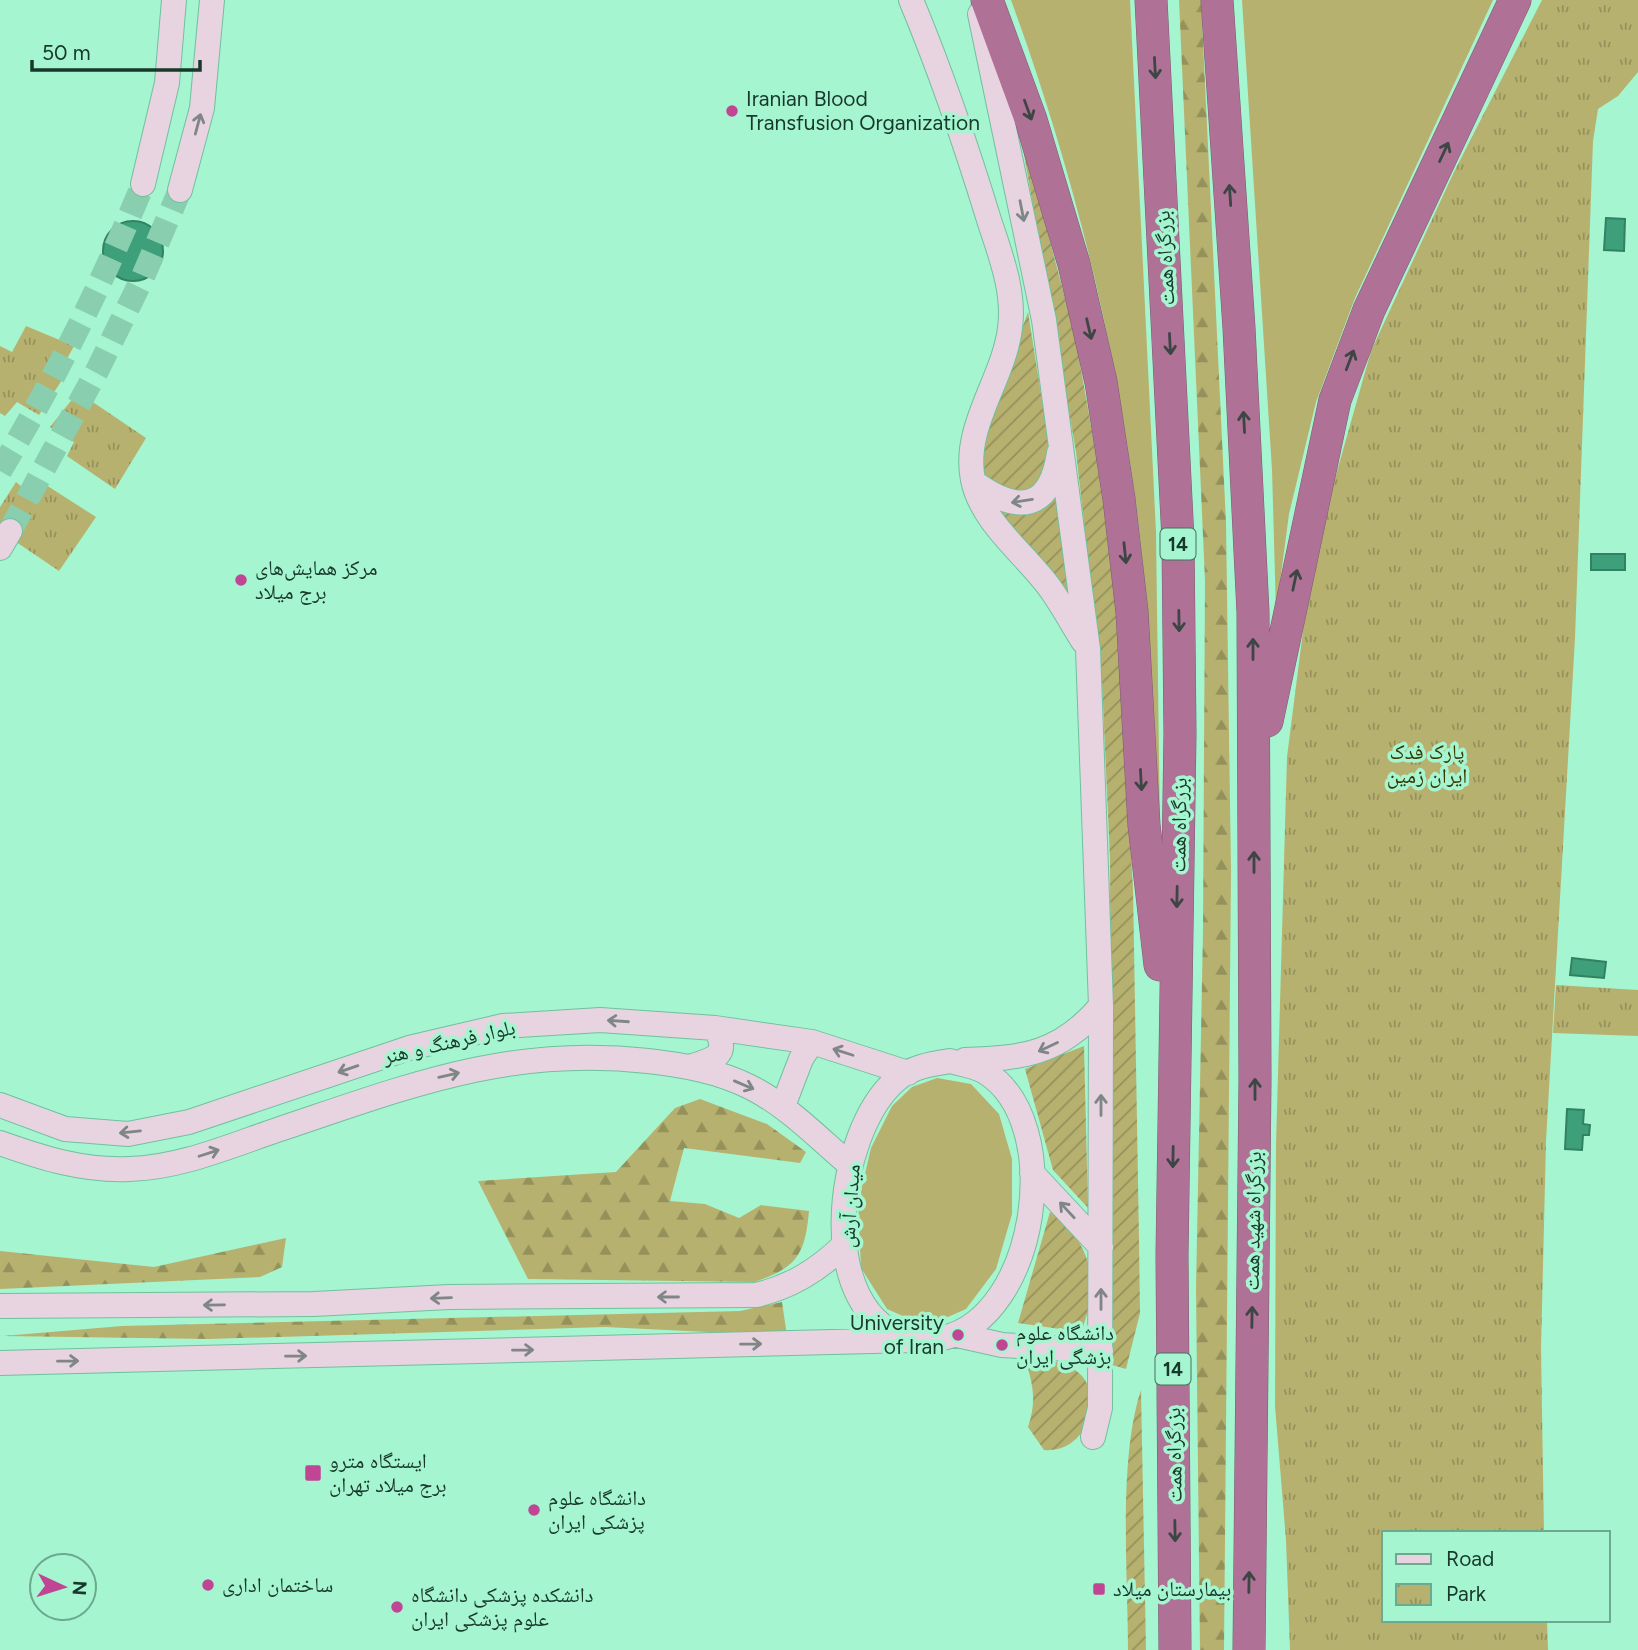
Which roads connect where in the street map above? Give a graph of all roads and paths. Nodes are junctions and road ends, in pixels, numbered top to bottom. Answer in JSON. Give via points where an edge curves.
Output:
{"nodes":[{"id":1,"x":174,"y":0,"type":"edge"},
{"id":2,"x":179,"y":0,"type":"edge"},
{"id":3,"x":911,"y":0,"type":"edge"},
{"id":4,"x":977,"y":0,"type":"edge"},
{"id":5,"x":987,"y":0,"type":"edge"},
{"id":6,"x":1151,"y":0,"type":"edge"},
{"id":7,"x":1217,"y":0,"type":"edge"},
{"id":8,"x":1515,"y":0,"type":"edge"},
{"id":9,"x":1525,"y":0,"type":"edge"},
{"id":10,"x":212,"y":5,"type":"edge"},
{"id":11,"x":167,"y":83,"type":"junction"},
{"id":12,"x":204,"y":91,"type":"junction"},
{"id":13,"x":1460,"y":118,"type":"junction"},
{"id":14,"x":143,"y":184,"type":"tunnel mouth"},
{"id":15,"x":180,"y":190,"type":"tunnel mouth"},
{"id":16,"x":1060,"y":428,"type":"junction"},
{"id":17,"x":973,"y":482,"type":"junction"},
{"id":18,"x":1088,"y":649,"type":"junction"},
{"id":19,"x":1253,"y":791,"type":"junction"},
{"id":20,"x":1101,"y":1006,"type":"junction"},
{"id":21,"x":715,"y":1028,"type":"junction"},
{"id":22,"x":812,"y":1042,"type":"junction"},
{"id":23,"x":950,"y":1061,"type":"junction"},
{"id":24,"x":692,"y":1066,"type":"junction"},
{"id":25,"x":908,"y":1073,"type":"junction"},
{"id":26,"x":1174,"y":1088,"type":"junction"},
{"id":27,"x":0,"y":1105,"type":"edge"},
{"id":28,"x":783,"y":1106,"type":"junction"},
{"id":29,"x":0,"y":1143,"type":"edge"},
{"id":30,"x":850,"y":1166,"type":"junction"},
{"id":31,"x":1032,"y":1173,"type":"junction"},
{"id":32,"x":844,"y":1245,"type":"junction"},
{"id":33,"x":1101,"y":1247,"type":"junction"},
{"id":34,"x":0,"y":1306,"type":"edge"},
{"id":35,"x":957,"y":1335,"type":"junction"},
{"id":36,"x":912,"y":1340,"type":"junction"},
{"id":37,"x":1101,"y":1351,"type":"junction"},
{"id":38,"x":0,"y":1363,"type":"edge"},
{"id":39,"x":1093,"y":1437,"type":"dead end"},
{"id":40,"x":1175,"y":1650,"type":"edge"},
{"id":41,"x":1249,"y":1650,"type":"edge"}],
"edges":[{"from":1,"to":11,"type":"main road"},
{"from":2,"to":10,"type":"main road"},
{"from":3,"to":17,"type":"main road","via":[[976,175],[1008,280],[1011,327],[997,382],[976,429]]},
{"from":4,"to":16,"type":"main road","one_way":true,"via":[[1042,307]]},
{"from":5,"to":26,"type":"highway","one_way":true,"via":[[1031,120],[1101,382],[1132,612],[1144,825]]},
{"from":6,"to":26,"type":"highway","name":"بزرگراه همت","number":"14","one_way":true,"via":[[1178,540]]},
{"from":19,"to":7,"type":"highway","one_way":true,"via":[[1253,612]]},
{"from":8,"to":13,"type":"highway"},
{"from":9,"to":13,"type":"highway"},
{"from":10,"to":12,"type":"main road"},
{"from":11,"to":12,"type":"main road"},
{"from":11,"to":14,"type":"main road"},
{"from":15,"to":12,"type":"main road","one_way":true},
{"from":19,"to":13,"type":"highway","one_way":true,"via":[[1335,400],[1369,310]]},
{"from":16,"to":17,"type":"main road","one_way":true,"via":[[1053,477],[1044,495],[1009,503]]},
{"from":16,"to":18,"type":"main road"},
{"from":17,"to":18,"type":"main road","via":[[988,512],[1052,590]]},
{"from":18,"to":20,"type":"main road"},
{"from":41,"to":19,"type":"highway","name":"بزرگراه شهید همت","one_way":true},
{"from":20,"to":23,"type":"main road","one_way":true,"via":[[1072,1035],[1044,1049],[1018,1058]]},
{"from":33,"to":20,"type":"main road","one_way":true},
{"from":21,"to":22,"type":"main road","name":"بلوار فرهنگ و هنر"},
{"from":21,"to":24,"type":"main road","via":[[722,1040],[721,1051],[713,1060]]},
{"from":21,"to":27,"type":"main road","name":"بلوار فرهنگ و هنر","one_way":true,"via":[[600,1020],[503,1026],[409,1048],[189,1122],[128,1134],[65,1129]]},
{"from":25,"to":22,"type":"main road","name":"بلوار فرهنگ و هنر","one_way":true},
{"from":22,"to":28,"type":"main road"},
{"from":23,"to":25,"type":"main road","name":"میدان آرش"},
{"from":23,"to":31,"type":"main road","name":"میدان آرش","via":[[986,1072],[1012,1098],[1025,1131]]},
{"from":24,"to":28,"type":"main road","name":"بلوار فرهنگ و هنر","one_way":true,"via":[[748,1086]]},
{"from":29,"to":24,"type":"main road","name":"بلوار فرهنگ و هنر","one_way":true,"via":[[58,1164],[130,1170],[198,1157],[418,1082],[508,1061],[599,1055]]},
{"from":25,"to":30,"type":"main road","name":"میدان آرش","via":[[896,1080],[875,1106]]},
{"from":26,"to":40,"type":"highway","name":"بزرگراه همت","number":"14","one_way":true},
{"from":28,"to":30,"type":"main road","name":"بلوار فرهنگ و هنر"},
{"from":30,"to":32,"type":"main road","name":"میدان آرش"},
{"from":33,"to":31,"type":"main road","one_way":true},
{"from":31,"to":35,"type":"main road","name":"میدان آرش","via":[[1030,1219],[1010,1281],[997,1303]]},
{"from":32,"to":34,"type":"main road","one_way":true,"via":[[806,1275],[756,1295]]},
{"from":32,"to":36,"type":"main road","name":"میدان آرش","via":[[848,1276],[860,1299],[884,1324]]},
{"from":37,"to":33,"type":"main road","one_way":true},
{"from":35,"to":36,"type":"main road"},
{"from":35,"to":37,"type":"main road","via":[[1002,1345]]},
{"from":38,"to":36,"type":"main road","one_way":true},
{"from":37,"to":39,"type":"main road","via":[[1100,1408]]}]}
